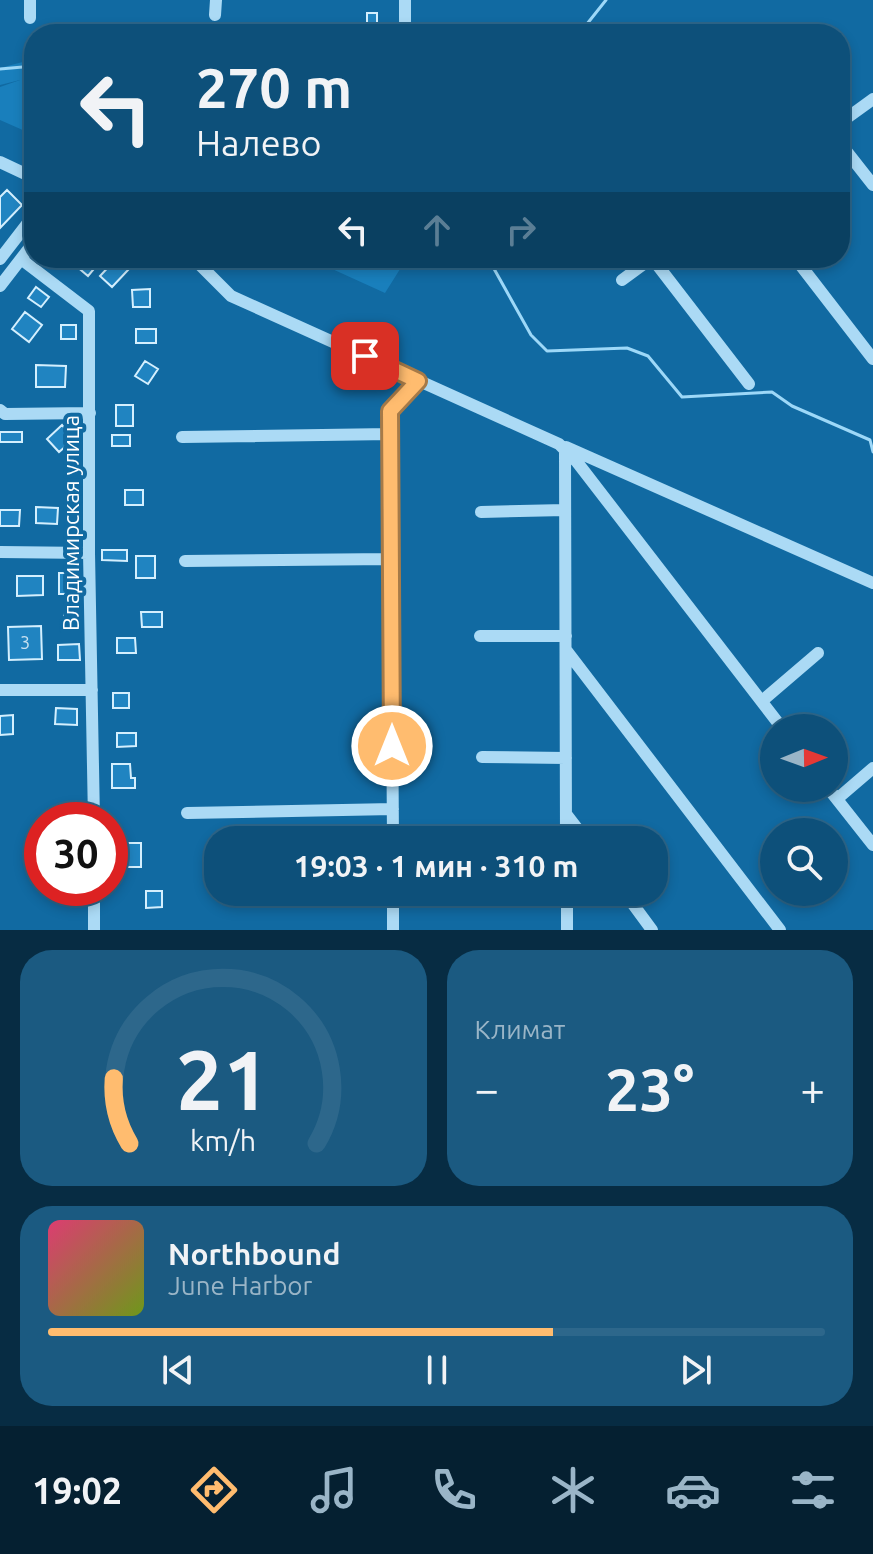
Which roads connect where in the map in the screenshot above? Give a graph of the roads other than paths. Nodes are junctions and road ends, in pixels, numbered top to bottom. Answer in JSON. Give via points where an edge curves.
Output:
{"nodes":[{"id":1,"x":30,"y":0,"type":"edge"},
{"id":2,"x":216,"y":0,"type":"edge"},
{"id":3,"x":405,"y":0,"type":"edge"},
{"id":4,"x":215,"y":15,"type":"dead end"},
{"id":5,"x":30,"y":18,"type":"dead end"},
{"id":6,"x":405,"y":24,"type":"edge"},
{"id":7,"x":873,"y":99,"type":"edge"},
{"id":8,"x":850,"y":116,"type":"edge"},
{"id":9,"x":850,"y":156,"type":"edge"},
{"id":10,"x":0,"y":162,"type":"edge"},
{"id":11,"x":24,"y":173,"type":"edge"},
{"id":12,"x":873,"y":185,"type":"edge"},
{"id":13,"x":24,"y":228,"type":"edge"},
{"id":14,"x":24,"y":255,"type":"edge"},
{"id":15,"x":0,"y":259,"type":"edge"},
{"id":16,"x":21,"y":259,"type":"junction"},
{"id":17,"x":24,"y":261,"type":"edge"},
{"id":18,"x":33,"y":268,"type":"edge"},
{"id":19,"x":203,"y":268,"type":"edge"},
{"id":20,"x":638,"y":268,"type":"edge"},
{"id":21,"x":660,"y":268,"type":"edge"},
{"id":22,"x":803,"y":268,"type":"edge"},
{"id":23,"x":622,"y":280,"type":"dead end"},
{"id":24,"x":0,"y":286,"type":"edge"},
{"id":25,"x":873,"y":359,"type":"edge"},
{"id":26,"x":418,"y":381,"type":"junction"},
{"id":27,"x":749,"y":384,"type":"dead end"},
{"id":28,"x":0,"y":410,"type":"edge"},
{"id":29,"x":90,"y":413,"type":"junction"},
{"id":30,"x":390,"y":434,"type":"junction"},
{"id":31,"x":182,"y":437,"type":"dead end"},
{"id":32,"x":562,"y":447,"type":"junction"},
{"id":33,"x":565,"y":510,"type":"junction"},
{"id":34,"x":481,"y":512,"type":"dead end"},
{"id":35,"x":0,"y":552,"type":"edge"},
{"id":36,"x":89,"y":553,"type":"junction"},
{"id":37,"x":391,"y":559,"type":"junction"},
{"id":38,"x":185,"y":561,"type":"dead end"},
{"id":39,"x":873,"y":583,"type":"edge"},
{"id":40,"x":480,"y":636,"type":"dead end"},
{"id":41,"x":566,"y":636,"type":"junction"},
{"id":42,"x":566,"y":650,"type":"junction"},
{"id":43,"x":818,"y":653,"type":"dead end"},
{"id":44,"x":0,"y":690,"type":"edge"},
{"id":45,"x":92,"y":690,"type":"junction"},
{"id":46,"x":762,"y":701,"type":"junction"},
{"id":47,"x":772,"y":714,"type":"edge"},
{"id":48,"x":482,"y":757,"type":"dead end"},
{"id":49,"x":566,"y":758,"type":"junction"},
{"id":50,"x":873,"y":768,"type":"edge"},
{"id":51,"x":848,"y":790,"type":"edge"},
{"id":52,"x":94,"y":802,"type":"edge"},
{"id":53,"x":839,"y":802,"type":"edge"},
{"id":54,"x":393,"y":809,"type":"junction"},
{"id":55,"x":187,"y":813,"type":"dead end"},
{"id":56,"x":566,"y":814,"type":"junction"},
{"id":57,"x":393,"y":826,"type":"edge"},
{"id":58,"x":566,"y":826,"type":"edge"},
{"id":59,"x":575,"y":826,"type":"edge"},
{"id":60,"x":873,"y":845,"type":"edge"},
{"id":61,"x":94,"y":906,"type":"edge"},
{"id":62,"x":393,"y":906,"type":"edge"},
{"id":63,"x":567,"y":906,"type":"edge"},
{"id":64,"x":634,"y":906,"type":"edge"},
{"id":65,"x":94,"y":930,"type":"edge"},
{"id":66,"x":393,"y":930,"type":"edge"},
{"id":67,"x":567,"y":930,"type":"edge"},
{"id":68,"x":652,"y":930,"type":"edge"},
{"id":69,"x":780,"y":930,"type":"edge"}],
"edges":[{"from":1,"to":5,"type":"street"},
{"from":2,"to":4,"type":"street"},
{"from":3,"to":6,"type":"street"},
{"from":7,"to":8,"type":"street"},
{"from":9,"to":12,"type":"street"},
{"from":10,"to":11,"type":"street"},
{"from":13,"to":15,"type":"street"},
{"from":14,"to":16,"type":"street"},
{"from":16,"to":17,"type":"street","name":"Владимирская улица"},
{"from":16,"to":24,"type":"street"},
{"from":18,"to":29,"type":"street","name":"Владимирская улица","via":[[89,311]]},
{"from":19,"to":26,"type":"street","via":[[231,296]]},
{"from":20,"to":23,"type":"street"},
{"from":21,"to":27,"type":"street"},
{"from":22,"to":25,"type":"street"},
{"from":26,"to":30,"type":"street","via":[[390,411]]},
{"from":26,"to":32,"type":"street"},
{"from":28,"to":29,"type":"street"},
{"from":29,"to":36,"type":"street","name":"Владимирская улица"},
{"from":30,"to":31,"type":"street"},
{"from":30,"to":37,"type":"street"},
{"from":32,"to":33,"type":"street"},
{"from":32,"to":39,"type":"street"},
{"from":32,"to":46,"type":"street"},
{"from":33,"to":34,"type":"street"},
{"from":33,"to":41,"type":"street"},
{"from":35,"to":36,"type":"street"},
{"from":36,"to":45,"type":"street","name":"Владимирская улица"},
{"from":37,"to":38,"type":"street"},
{"from":37,"to":54,"type":"street"},
{"from":40,"to":41,"type":"street"},
{"from":41,"to":42,"type":"street"},
{"from":42,"to":49,"type":"street"},
{"from":42,"to":69,"type":"street"},
{"from":43,"to":46,"type":"street"},
{"from":44,"to":45,"type":"street"},
{"from":45,"to":52,"type":"street","name":"Владимирская улица"},
{"from":46,"to":47,"type":"street"},
{"from":48,"to":49,"type":"street"},
{"from":49,"to":56,"type":"street"},
{"from":50,"to":51,"type":"street"},
{"from":53,"to":60,"type":"street"},
{"from":54,"to":55,"type":"street"},
{"from":54,"to":57,"type":"street"},
{"from":56,"to":58,"type":"street"},
{"from":56,"to":59,"type":"street"},
{"from":61,"to":65,"type":"street"},
{"from":62,"to":66,"type":"street"},
{"from":63,"to":67,"type":"street"},
{"from":64,"to":68,"type":"street"}]}
